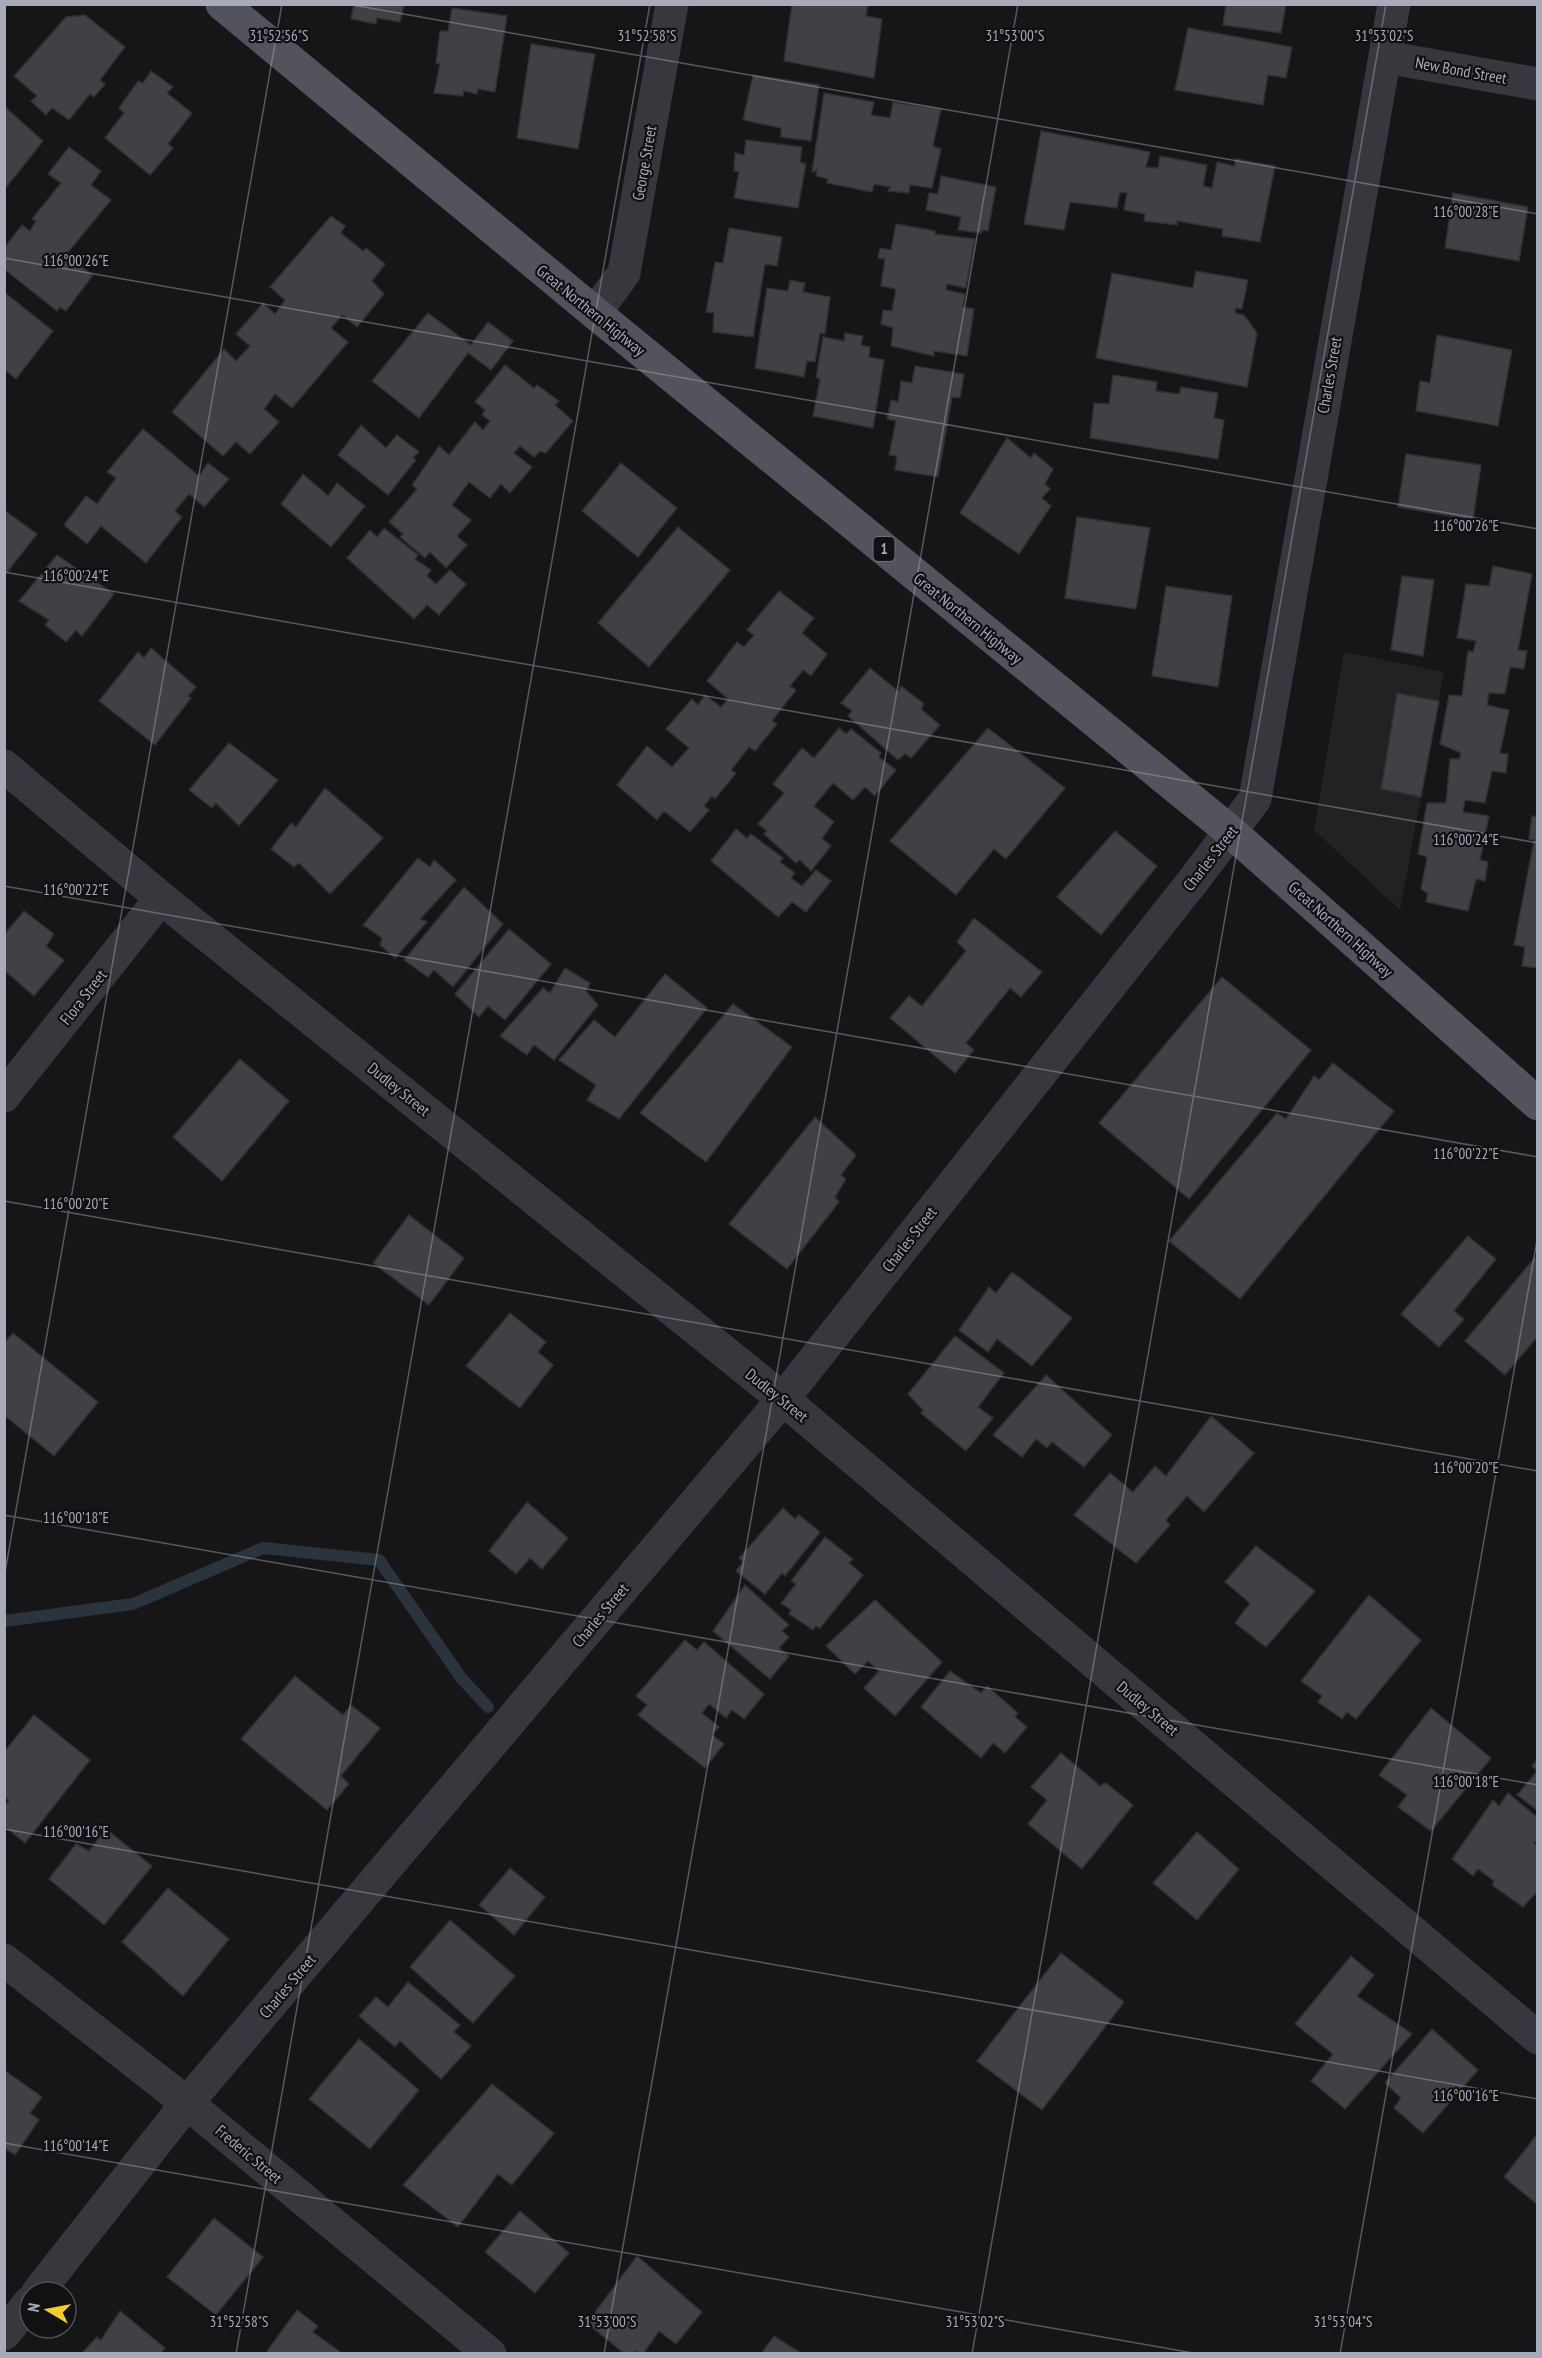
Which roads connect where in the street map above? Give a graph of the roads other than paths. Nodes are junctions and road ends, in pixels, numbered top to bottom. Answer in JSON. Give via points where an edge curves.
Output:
{"nodes":[{"id":1,"x":222,"y":4,"type":"edge"},
{"id":2,"x":672,"y":4,"type":"edge"},
{"id":3,"x":1394,"y":4,"type":"edge"},
{"id":4,"x":1384,"y":57,"type":"junction"},
{"id":5,"x":1538,"y":84,"type":"edge"},
{"id":6,"x":594,"y":313,"type":"junction"},
{"id":7,"x":4,"y":766,"type":"edge"},
{"id":8,"x":1231,"y":832,"type":"junction"},
{"id":9,"x":161,"y":898,"type":"junction"},
{"id":10,"x":4,"y":1096,"type":"edge"},
{"id":11,"x":1538,"y":1104,"type":"edge"},
{"id":12,"x":783,"y":1399,"type":"junction"},
{"id":13,"x":4,"y":1960,"type":"edge"},
{"id":14,"x":1538,"y":2038,"type":"edge"},
{"id":15,"x":188,"y":2103,"type":"junction"},
{"id":16,"x":48,"y":2280,"type":"edge"},
{"id":17,"x":18,"y":2317,"type":"edge"},
{"id":18,"x":4,"y":2334,"type":"edge"},
{"id":19,"x":490,"y":2354,"type":"edge"}],
"edges":[{"from":1,"to":6,"type":"main road","name":"Great Northern Highway","number":"1"},
{"from":2,"to":6,"type":"street","name":"George Street","via":[[624,273]]},
{"from":3,"to":4,"type":"street","name":"Charles Street"},
{"from":4,"to":5,"type":"street","name":"New Bond Street"},
{"from":4,"to":8,"type":"street","name":"Charles Street","via":[[1255,799]]},
{"from":6,"to":8,"type":"main road","name":"Great Northern Highway","number":"1"},
{"from":7,"to":9,"type":"street","name":"Dudley Street"},
{"from":8,"to":11,"type":"main road","name":"Great Northern Highway","number":"1"},
{"from":8,"to":12,"type":"street","name":"Charles Street"},
{"from":9,"to":10,"type":"street","name":"Flora Street"},
{"from":9,"to":12,"type":"street","name":"Dudley Street"},
{"from":12,"to":14,"type":"street","name":"Dudley Street"},
{"from":12,"to":15,"type":"street","name":"Charles Street"},
{"from":13,"to":15,"type":"street","name":"Frederic Street"},
{"from":15,"to":16,"type":"street","name":"Charles Street"},
{"from":15,"to":19,"type":"street","name":"Frederic Street"},
{"from":17,"to":18,"type":"street"}]}
